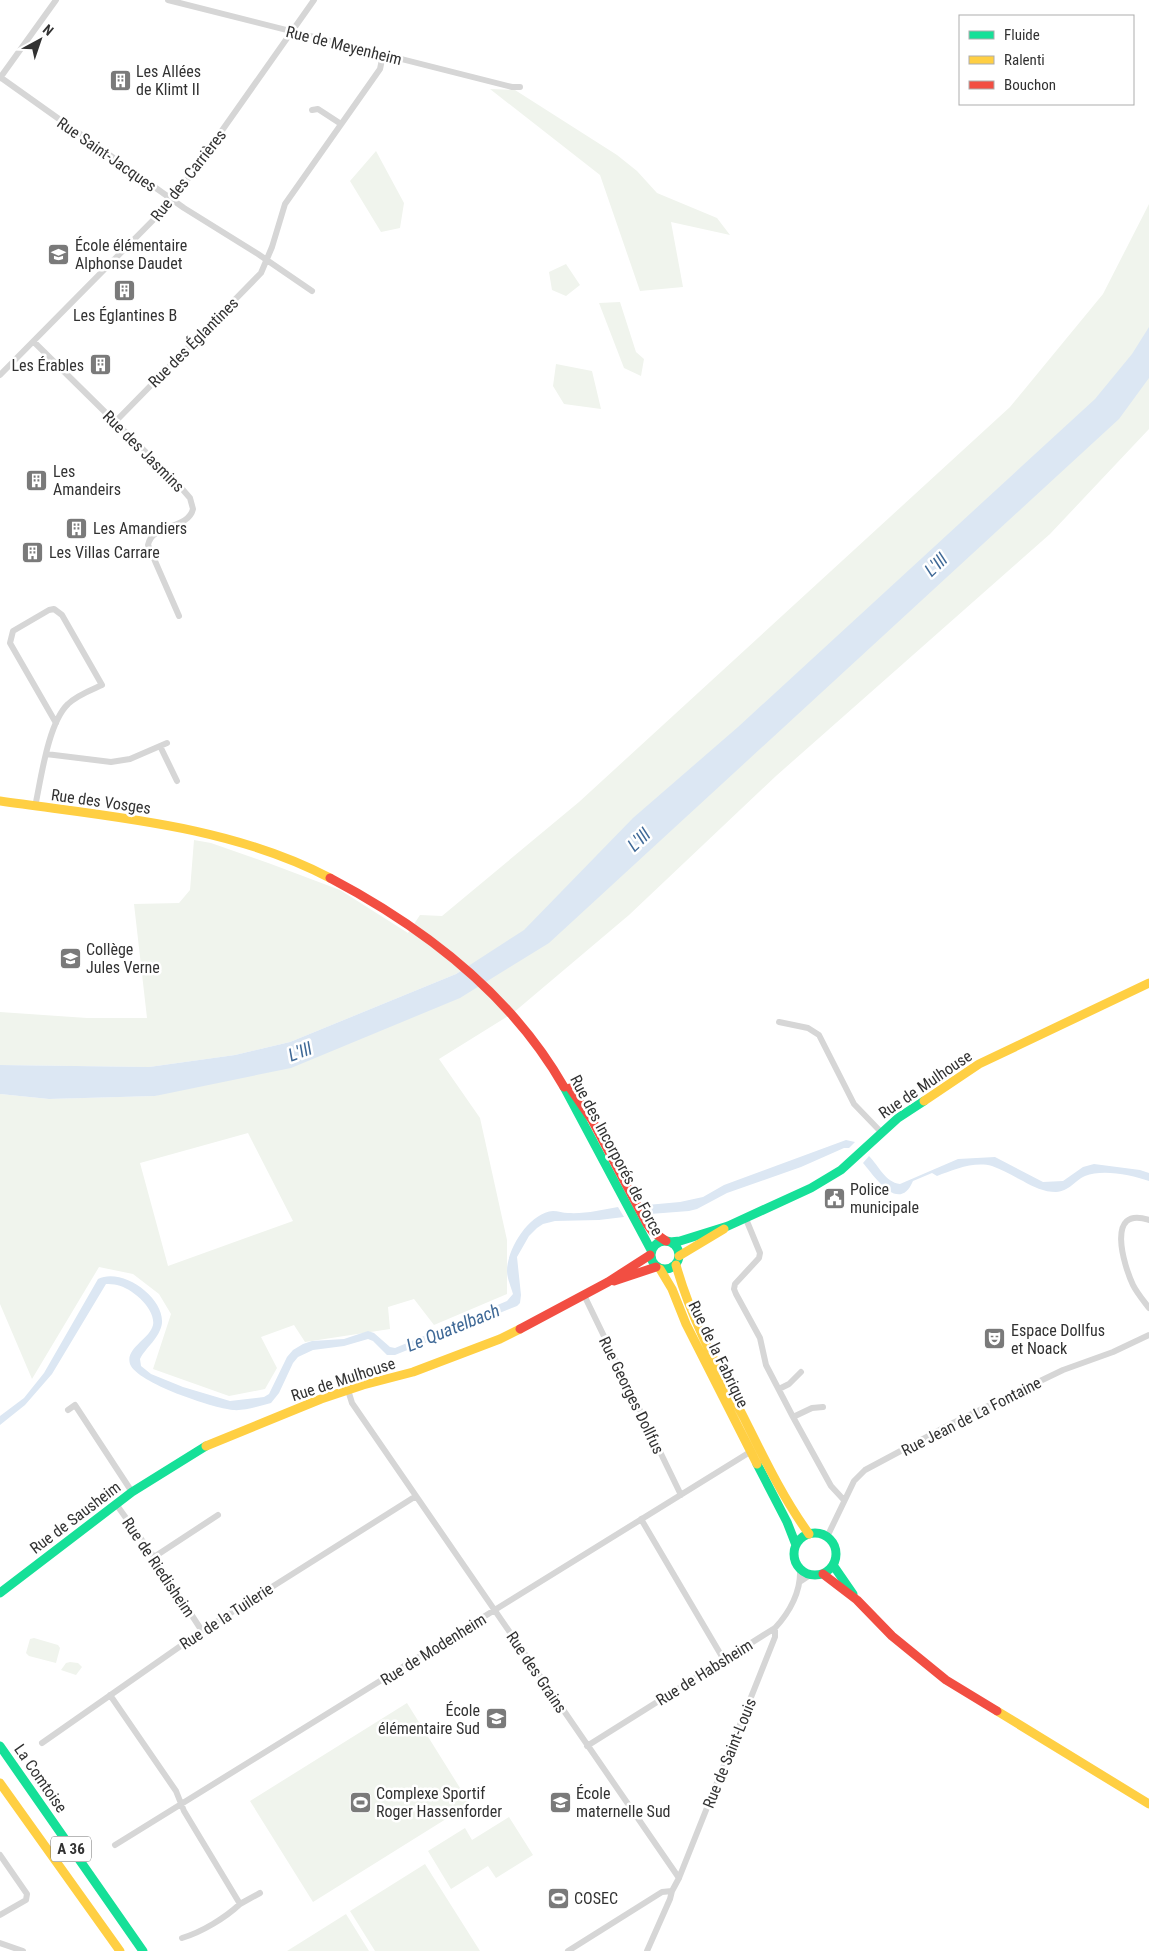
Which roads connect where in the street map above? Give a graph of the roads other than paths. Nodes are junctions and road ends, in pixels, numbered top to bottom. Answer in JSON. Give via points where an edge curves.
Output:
{"nodes":[{"id":1,"x":56,"y":0,"type":"edge"},
{"id":2,"x":168,"y":0,"type":"edge"},
{"id":3,"x":314,"y":0,"type":"edge"},
{"id":4,"x":188,"y":2,"type":"edge"},
{"id":5,"x":292,"y":32,"type":"junction"},
{"id":6,"x":383,"y":54,"type":"junction"},
{"id":7,"x":0,"y":78,"type":"edge"},
{"id":8,"x":520,"y":87,"type":"dead end"},
{"id":9,"x":312,"y":110,"type":"dead end"},
{"id":10,"x":341,"y":124,"type":"junction"},
{"id":11,"x":172,"y":200,"type":"junction"},
{"id":12,"x":267,"y":260,"type":"junction"},
{"id":13,"x":312,"y":290,"type":"dead end"},
{"id":14,"x":34,"y":342,"type":"junction"},
{"id":15,"x":0,"y":375,"type":"edge"},
{"id":16,"x":115,"y":422,"type":"junction"},
{"id":17,"x":179,"y":616,"type":"dead end"},
{"id":18,"x":63,"y":710,"type":"junction"},
{"id":19,"x":50,"y":712,"type":"junction"},
{"id":20,"x":56,"y":723,"type":"junction"},
{"id":21,"x":167,"y":743,"type":"dead end"},
{"id":22,"x":160,"y":746,"type":"junction"},
{"id":23,"x":46,"y":754,"type":"junction"},
{"id":24,"x":177,"y":781,"type":"dead end"},
{"id":25,"x":0,"y":801,"type":"edge"},
{"id":26,"x":34,"y":807,"type":"junction"},
{"id":27,"x":198,"y":832,"type":"joint"},
{"id":28,"x":1149,"y":984,"type":"edge"},
{"id":29,"x":779,"y":1022,"type":"dead end"},
{"id":30,"x":881,"y":1132,"type":"junction"},
{"id":31,"x":639,"y":1219,"type":"junction"},
{"id":32,"x":746,"y":1219,"type":"junction"},
{"id":33,"x":1149,"y":1220,"type":"edge"},
{"id":34,"x":728,"y":1226,"type":"junction"},
{"id":35,"x":668,"y":1241,"type":"junction"},
{"id":36,"x":651,"y":1252,"type":"junction"},
{"id":37,"x":678,"y":1261,"type":"junction"},
{"id":38,"x":658,"y":1268,"type":"junction"},
{"id":39,"x":608,"y":1282,"type":"junction"},
{"id":40,"x":584,"y":1295,"type":"junction"},
{"id":41,"x":1149,"y":1308,"type":"edge"},
{"id":42,"x":1149,"y":1335,"type":"edge"},
{"id":43,"x":801,"y":1372,"type":"dead end"},
{"id":44,"x":348,"y":1390,"type":"junction"},
{"id":45,"x":779,"y":1390,"type":"junction"},
{"id":46,"x":824,"y":1407,"type":"dead end"},
{"id":47,"x":68,"y":1410,"type":"dead end"},
{"id":48,"x":793,"y":1418,"type":"junction"},
{"id":49,"x":759,"y":1447,"type":"junction"},
{"id":50,"x":750,"y":1452,"type":"junction"},
{"id":51,"x":169,"y":1468,"type":"joint"},
{"id":52,"x":132,"y":1492,"type":"junction"},
{"id":53,"x":680,"y":1495,"type":"junction"},
{"id":54,"x":416,"y":1496,"type":"junction"},
{"id":55,"x":844,"y":1500,"type":"junction"},
{"id":56,"x":116,"y":1504,"type":"junction"},
{"id":57,"x":218,"y":1515,"type":"dead end"},
{"id":58,"x":641,"y":1519,"type":"junction"},
{"id":59,"x":809,"y":1534,"type":"junction"},
{"id":60,"x":827,"y":1537,"type":"junction"},
{"id":61,"x":796,"y":1545,"type":"junction"},
{"id":62,"x":154,"y":1557,"type":"junction"},
{"id":63,"x":833,"y":1565,"type":"junction"},
{"id":64,"x":800,"y":1570,"type":"junction"},
{"id":65,"x":823,"y":1574,"type":"junction"},
{"id":66,"x":810,"y":1575,"type":"junction"},
{"id":67,"x":801,"y":1581,"type":"junction"},
{"id":68,"x":0,"y":1593,"type":"edge"},
{"id":69,"x":857,"y":1600,"type":"junction"},
{"id":70,"x":495,"y":1611,"type":"junction"},
{"id":71,"x":776,"y":1628,"type":"junction"},
{"id":72,"x":202,"y":1630,"type":"junction"},
{"id":73,"x":724,"y":1660,"type":"junction"},
{"id":74,"x":110,"y":1695,"type":"junction"},
{"id":75,"x":42,"y":1743,"type":"dead end"},
{"id":76,"x":0,"y":1746,"type":"edge"},
{"id":77,"x":587,"y":1746,"type":"junction"},
{"id":78,"x":0,"y":1783,"type":"edge"},
{"id":79,"x":1149,"y":1804,"type":"edge"},
{"id":80,"x":181,"y":1805,"type":"junction"},
{"id":81,"x":115,"y":1845,"type":"dead end"},
{"id":82,"x":0,"y":1854,"type":"edge"},
{"id":83,"x":679,"y":1878,"type":"junction"},
{"id":84,"x":672,"y":1891,"type":"junction"},
{"id":85,"x":260,"y":1893,"type":"dead end"},
{"id":86,"x":240,"y":1904,"type":"junction"},
{"id":87,"x":0,"y":1915,"type":"edge"},
{"id":88,"x":182,"y":1938,"type":"dead end"},
{"id":89,"x":0,"y":1943,"type":"edge"},
{"id":90,"x":23,"y":1951,"type":"edge"},
{"id":91,"x":120,"y":1951,"type":"edge"},
{"id":92,"x":143,"y":1951,"type":"edge"},
{"id":93,"x":568,"y":1951,"type":"edge"},
{"id":94,"x":647,"y":1951,"type":"edge"}],
"edges":[{"from":1,"to":7,"type":"street"},
{"from":2,"to":4,"type":"street","name":"Rue de Meyenheim"},
{"from":3,"to":5,"type":"street","name":"Rue des Carrières"},
{"from":4,"to":5,"type":"street","name":"Rue de Meyenheim"},
{"from":5,"to":6,"type":"street","name":"Rue de Meyenheim"},
{"from":5,"to":11,"type":"street","name":"Rue des Carrières"},
{"from":6,"to":8,"type":"street","name":"Rue de Meyenheim"},
{"from":6,"to":10,"type":"street","name":"Rue des Églantines","via":[[380,69]]},
{"from":7,"to":11,"type":"street","name":"Rue Saint-Jacques"},
{"from":9,"to":10,"type":"street","via":[[318,109]]},
{"from":10,"to":12,"type":"street","name":"Rue des Églantines","via":[[285,204]]},
{"from":11,"to":12,"type":"street","name":"Rue Saint-Jacques"},
{"from":11,"to":14,"type":"street","name":"Rue des Carrières"},
{"from":12,"to":13,"type":"street","name":"Rue Saint-Jacques"},
{"from":12,"to":16,"type":"street","name":"Rue des Églantines","via":[[261,273]]},
{"from":14,"to":15,"type":"street","name":"Rue des Carrières"},
{"from":14,"to":16,"type":"street","name":"Rue des Jasmins"},
{"from":16,"to":17,"type":"street","name":"Rue des Jasmins","via":[[190,498],[193,509],[188,518],[155,533],[149,538],[148,545]]},
{"from":18,"to":19,"type":"street"},
{"from":18,"to":19,"type":"street","via":[[75,699],[102,685],[62,615],[54,609],[13,631],[10,639]]},
{"from":18,"to":20,"type":"street"},
{"from":19,"to":20,"type":"street"},
{"from":20,"to":23,"type":"street"},
{"from":21,"to":22,"type":"street"},
{"from":22,"to":23,"type":"street","via":[[130,760],[111,762]]},
{"from":22,"to":24,"type":"street"},
{"from":23,"to":26,"type":"street"},
{"from":25,"to":26,"type":"main road","name":"Rue des Vosges"},
{"from":26,"to":27,"type":"main road","name":"Rue des Vosges"},
{"from":27,"to":31,"type":"main road","name":"Rue des Incorporés de Force","via":[[240,842],[343,884],[391,912],[463,968],[538,1046]]},
{"from":28,"to":30,"type":"main road","name":"Rue de Mulhouse","via":[[979,1064]]},
{"from":29,"to":30,"type":"street","via":[[808,1028],[819,1034],[854,1104]]},
{"from":30,"to":32,"type":"main road","name":"Rue de Mulhouse","via":[[841,1170]]},
{"from":31,"to":35,"type":"main road","name":"Rue des Incorporés de Force"},
{"from":31,"to":36,"type":"main road","name":"Rue des Incorporés de Force"},
{"from":32,"to":34,"type":"main road","name":"Rue de Mulhouse"},
{"from":32,"to":45,"type":"street","via":[[760,1253],[734,1289],[760,1338],[766,1365]]},
{"from":33,"to":41,"type":"street","via":[[1134,1218],[1126,1223],[1120,1230],[1120,1239],[1132,1283]]},
{"from":34,"to":35,"type":"main road","name":"Rue de Mulhouse","via":[[680,1241]]},
{"from":34,"to":37,"type":"main road","name":"Rue de Mulhouse"},
{"from":35,"to":36,"type":"main road","via":[[657,1243]]},
{"from":35,"to":37,"type":"main road","via":[[677,1248]]},
{"from":36,"to":38,"type":"main road"},
{"from":36,"to":39,"type":"main road","name":"Rue de Mulhouse"},
{"from":37,"to":38,"type":"main road","via":[[669,1270]]},
{"from":37,"to":49,"type":"main road","name":"Rue de la Fabrique","via":[[681,1286],[695,1320]]},
{"from":38,"to":39,"type":"main road","name":"Rue de Mulhouse"},
{"from":38,"to":50,"type":"main road","name":"Rue de la Fabrique","via":[[668,1282]]},
{"from":39,"to":40,"type":"main road","name":"Rue de Mulhouse"},
{"from":40,"to":44,"type":"main road","name":"Rue de Mulhouse","via":[[478,1348],[413,1372]]},
{"from":40,"to":53,"type":"street","name":"Rue Georges Dollfus"},
{"from":42,"to":55,"type":"street","name":"Rue Jean de La Fontaine","via":[[1063,1370],[911,1445],[865,1470],[854,1481]]},
{"from":43,"to":45,"type":"street"},
{"from":44,"to":51,"type":"main road","name":"Rue de Mulhouse","via":[[208,1445]]},
{"from":44,"to":54,"type":"street","name":"Rue des Grains","via":[[352,1403]]},
{"from":45,"to":48,"type":"street"},
{"from":46,"to":48,"type":"street","via":[[812,1408]]},
{"from":47,"to":52,"type":"street","via":[[75,1405]]},
{"from":48,"to":55,"type":"street","via":[[831,1486]]},
{"from":49,"to":50,"type":"main road"},
{"from":49,"to":59,"type":"main road","name":"Rue de la Fabrique","via":[[796,1517]]},
{"from":50,"to":53,"type":"street","name":"Rue de Modenheim"},
{"from":50,"to":61,"type":"main road","name":"Rue de la Fabrique"},
{"from":51,"to":52,"type":"main road","name":"Rue de Sausheim"},
{"from":52,"to":56,"type":"main road","name":"Rue de Sausheim"},
{"from":53,"to":58,"type":"street","name":"Rue de Modenheim"},
{"from":54,"to":70,"type":"street","name":"Rue des Grains"},
{"from":54,"to":72,"type":"street","name":"Rue de la Tuilerie"},
{"from":55,"to":60,"type":"street","name":"Rue Jean de La Fontaine"},
{"from":56,"to":62,"type":"street","name":"Rue de Riedisheim"},
{"from":56,"to":68,"type":"main road","name":"Rue de Sausheim"},
{"from":57,"to":62,"type":"street"},
{"from":58,"to":70,"type":"street","name":"Rue de Modenheim"},
{"from":58,"to":73,"type":"street"},
{"from":59,"to":60,"type":"main road"},
{"from":59,"to":61,"type":"main road"},
{"from":60,"to":63,"type":"main road","via":[[836,1553]]},
{"from":61,"to":64,"type":"main road","via":[[795,1561]]},
{"from":62,"to":72,"type":"street","name":"Rue de Riedisheim"},
{"from":63,"to":65,"type":"main road"},
{"from":63,"to":69,"type":"main road"},
{"from":64,"to":66,"type":"main road"},
{"from":64,"to":67,"type":"street","name":"Rue de Habsheim"},
{"from":65,"to":66,"type":"main road"},
{"from":65,"to":69,"type":"main road"},
{"from":66,"to":67,"type":"street"},
{"from":67,"to":71,"type":"street","name":"Rue de Habsheim","via":[[791,1607]]},
{"from":69,"to":79,"type":"main road","via":[[892,1636],[946,1680]]},
{"from":70,"to":77,"type":"street","name":"Rue des Grains"},
{"from":70,"to":80,"type":"street","name":"Rue de Modenheim"},
{"from":71,"to":73,"type":"street","name":"Rue de Habsheim"},
{"from":71,"to":83,"type":"street","name":"Rue de Saint-Louis","via":[[775,1638]]},
{"from":72,"to":74,"type":"street","name":"Rue de la Tuilerie"},
{"from":73,"to":77,"type":"street","name":"Rue de Habsheim"},
{"from":74,"to":75,"type":"street","name":"Rue de la Tuilerie"},
{"from":74,"to":80,"type":"street","via":[[176,1791]]},
{"from":76,"to":92,"type":"main road","name":"La Comtoise","number":"A 36"},
{"from":77,"to":83,"type":"street","name":"Rue des Grains"},
{"from":78,"to":91,"type":"main road","number":"A 36"},
{"from":80,"to":81,"type":"street","name":"Rue de Modenheim"},
{"from":80,"to":86,"type":"street"},
{"from":82,"to":87,"type":"street","via":[[27,1894],[26,1900]]},
{"from":83,"to":84,"type":"street","name":"Rue de Saint-Louis"},
{"from":84,"to":93,"type":"street","via":[[662,1892]]},
{"from":84,"to":94,"type":"street","name":"Rue de Saint-Louis"},
{"from":85,"to":86,"type":"street"},
{"from":86,"to":88,"type":"street","via":[[191,1936]]},
{"from":89,"to":90,"type":"street"}]}
